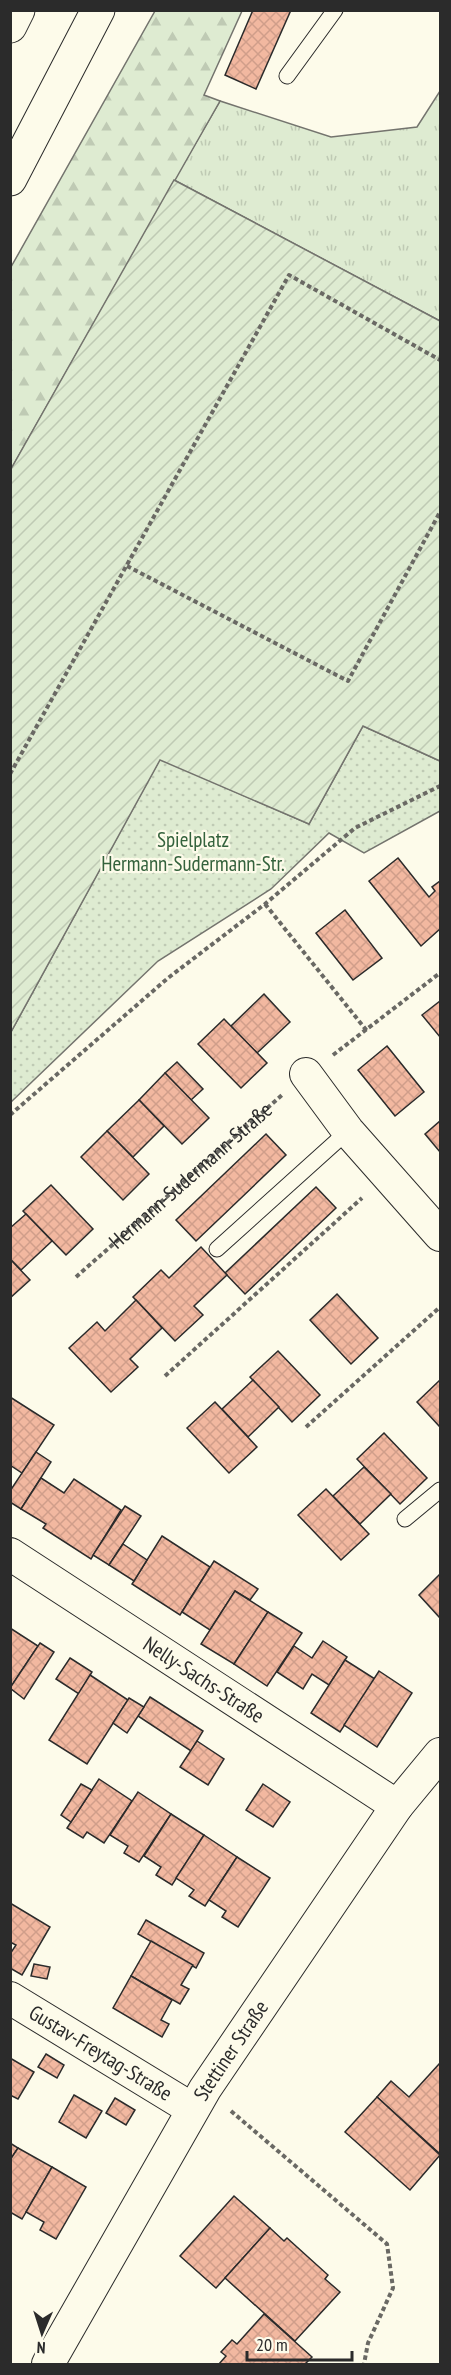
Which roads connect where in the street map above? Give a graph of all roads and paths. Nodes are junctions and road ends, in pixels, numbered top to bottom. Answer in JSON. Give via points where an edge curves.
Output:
{"nodes":[{"id":1,"x":18,"y":10,"type":"edge"},
{"id":2,"x":98,"y":10,"type":"edge"},
{"id":3,"x":335,"y":10,"type":"edge"},
{"id":4,"x":10,"y":26,"type":"edge"},
{"id":5,"x":287,"y":76,"type":"dead end"},
{"id":6,"x":10,"y":179,"type":"edge"},
{"id":7,"x":441,"y":360,"type":"edge"},
{"id":8,"x":441,"y":512,"type":"edge"},
{"id":9,"x":127,"y":566,"type":"junction"},
{"id":10,"x":10,"y":774,"type":"edge"},
{"id":11,"x":441,"y":786,"type":"edge"},
{"id":12,"x":265,"y":904,"type":"junction"},
{"id":13,"x":441,"y":972,"type":"edge"},
{"id":14,"x":367,"y":1031,"type":"junction"},
{"id":15,"x":306,"y":1074,"type":"junction"},
{"id":16,"x":10,"y":1115,"type":"edge"},
{"id":17,"x":348,"y":1131,"type":"junction"},
{"id":18,"x":387,"y":1175,"type":"junction"},
{"id":19,"x":441,"y":1235,"type":"edge"},
{"id":20,"x":217,"y":1249,"type":"dead end"},
{"id":21,"x":76,"y":1277,"type":"dead end"},
{"id":22,"x":441,"y":1307,"type":"edge"},
{"id":23,"x":165,"y":1376,"type":"dead end"},
{"id":24,"x":306,"y":1426,"type":"dead end"},
{"id":25,"x":441,"y":1490,"type":"edge"},
{"id":26,"x":405,"y":1520,"type":"dead end"},
{"id":27,"x":10,"y":1554,"type":"edge"},
{"id":28,"x":441,"y":1754,"type":"edge"},
{"id":29,"x":397,"y":1806,"type":"junction"},
{"id":30,"x":10,"y":1998,"type":"edge"},
{"id":31,"x":198,"y":2099,"type":"junction"},
{"id":32,"x":48,"y":2364,"type":"edge"},
{"id":33,"x":364,"y":2364,"type":"edge"}],
"edges":[{"from":1,"to":4,"type":"highway"},
{"from":2,"to":6,"type":"highway"},
{"from":3,"to":5,"type":"lane"},
{"from":7,"to":9,"type":"path","via":[[289,274]]},
{"from":8,"to":9,"type":"path","via":[[348,681]]},
{"from":9,"to":10,"type":"path"},
{"from":11,"to":12,"type":"path","via":[[355,828]]},
{"from":12,"to":14,"type":"path"},
{"from":12,"to":16,"type":"path","via":[[168,978]]},
{"from":13,"to":14,"type":"path","name":"Hermann-Sudermann-Straße"},
{"from":14,"to":15,"type":"path","name":"Hermann-Sudermann-Straße"},
{"from":15,"to":17,"type":"street"},
{"from":15,"to":21,"type":"path","name":"Hermann-Sudermann-Straße"},
{"from":17,"to":18,"type":"street"},
{"from":17,"to":20,"type":"lane"},
{"from":18,"to":19,"type":"street"},
{"from":18,"to":23,"type":"path"},
{"from":22,"to":24,"type":"path"},
{"from":25,"to":26,"type":"lane"},
{"from":27,"to":29,"type":"street","name":"Nelly-Sachs-Straße"},
{"from":28,"to":29,"type":"street","name":"Stettiner Straße"},
{"from":29,"to":31,"type":"street","name":"Stettiner Straße"},
{"from":30,"to":31,"type":"street","name":"Gustav-Freytag-Straße"},
{"from":31,"to":32,"type":"street","name":"Stettiner Straße"},
{"from":31,"to":33,"type":"path","via":[[387,2244],[393,2288],[368,2343]]}]}
